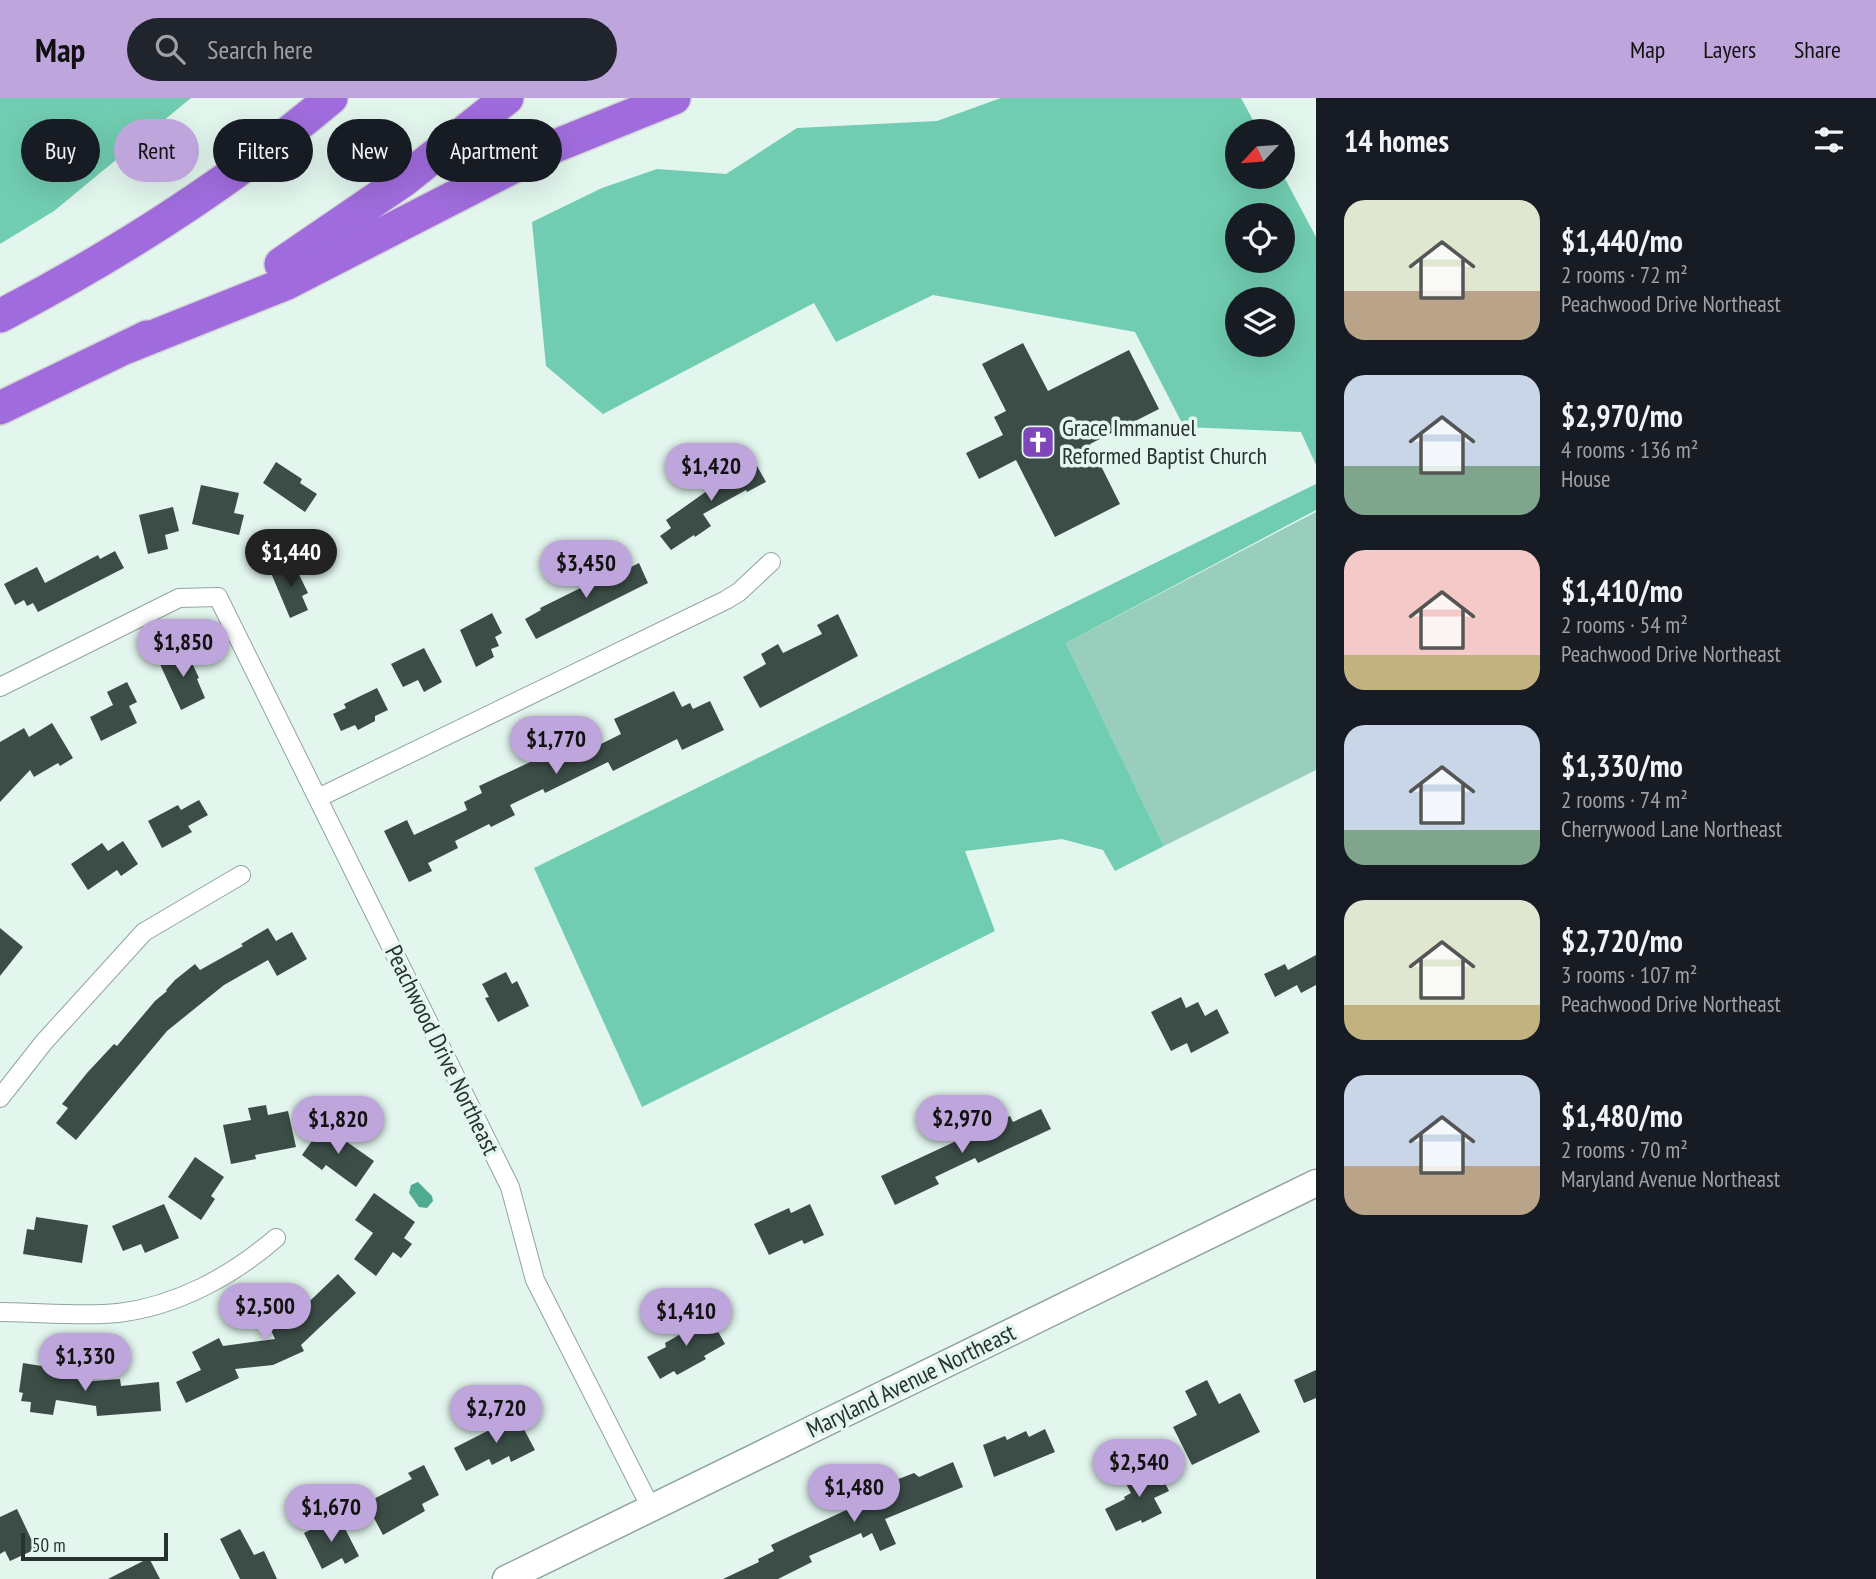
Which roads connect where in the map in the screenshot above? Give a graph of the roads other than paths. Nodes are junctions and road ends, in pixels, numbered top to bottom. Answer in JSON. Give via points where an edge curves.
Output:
{"nodes":[{"id":1,"x":331,"y":98,"type":"edge"},
{"id":2,"x":507,"y":98,"type":"edge"},
{"id":3,"x":674,"y":98,"type":"edge"},
{"id":4,"x":0,"y":316,"type":"edge"},
{"id":5,"x":127,"y":347,"type":"junction"},
{"id":6,"x":0,"y":408,"type":"edge"},
{"id":7,"x":771,"y":562,"type":"dead end"},
{"id":8,"x":0,"y":687,"type":"edge"},
{"id":9,"x":318,"y":797,"type":"junction"},
{"id":10,"x":241,"y":875,"type":"dead end"},
{"id":11,"x":0,"y":1098,"type":"edge"},
{"id":12,"x":1316,"y":1182,"type":"edge"},
{"id":13,"x":276,"y":1238,"type":"dead end"},
{"id":14,"x":0,"y":1312,"type":"edge"},
{"id":15,"x":651,"y":1508,"type":"junction"},
{"id":16,"x":506,"y":1579,"type":"edge"}],
"edges":[{"from":1,"to":4,"type":"highway","via":[[175,214]]},
{"from":2,"to":5,"type":"highway","via":[[316,242]]},
{"from":3,"to":5,"type":"highway","via":[[548,149],[285,284]]},
{"from":5,"to":6,"type":"highway"},
{"from":7,"to":9,"type":"street","via":[[726,600]]},
{"from":8,"to":9,"type":"street","name":"Peachwood Drive Northeast","via":[[178,598],[218,597]]},
{"from":9,"to":15,"type":"street","name":"Peachwood Drive Northeast","via":[[510,1187],[535,1280]]},
{"from":10,"to":11,"type":"street","via":[[144,932]]},
{"from":12,"to":15,"type":"street","name":"Maryland Avenue Northeast"},
{"from":13,"to":14,"type":"street","via":[[206,1286],[159,1306],[117,1313]]},
{"from":15,"to":16,"type":"street","name":"Maryland Avenue Northeast"}]}
